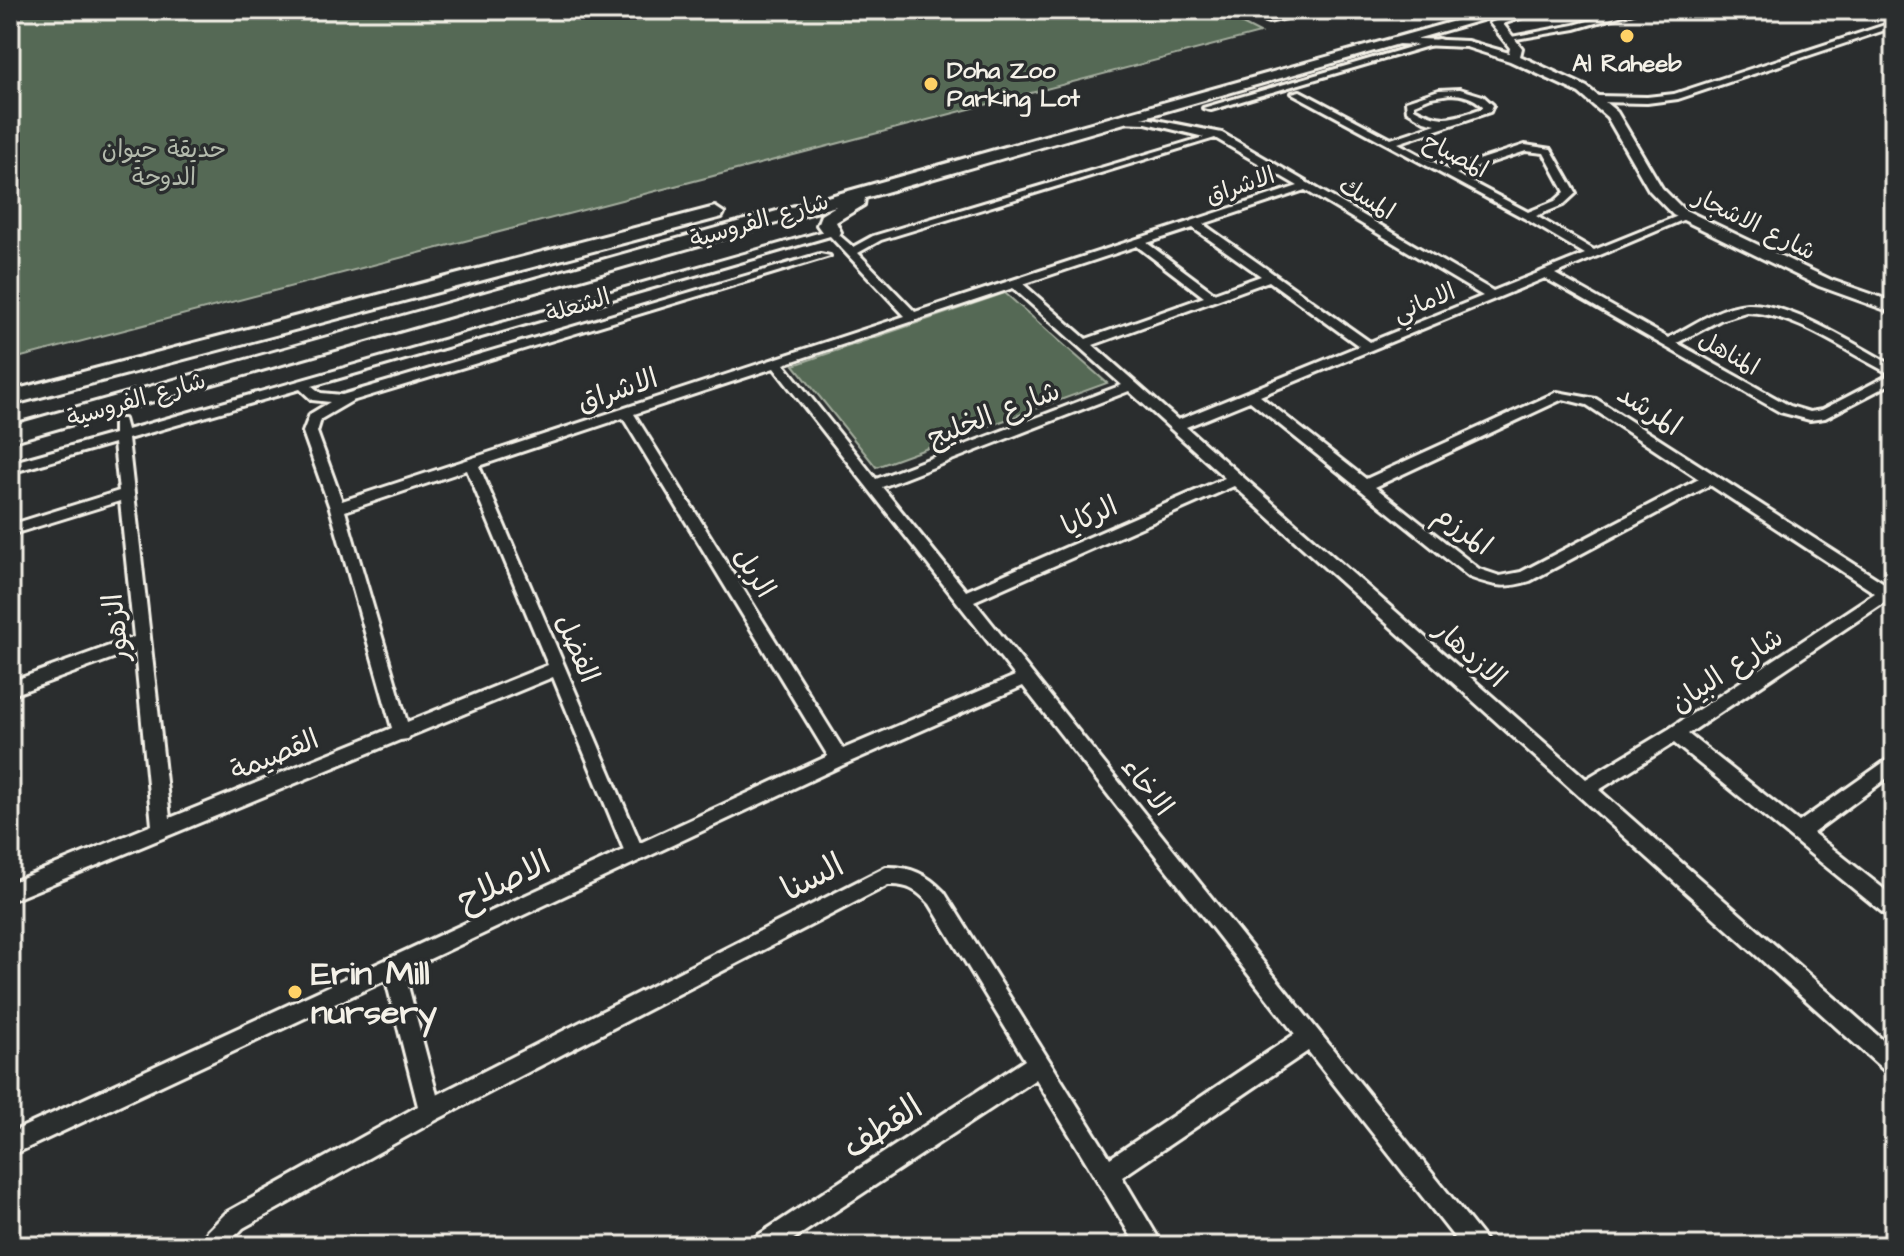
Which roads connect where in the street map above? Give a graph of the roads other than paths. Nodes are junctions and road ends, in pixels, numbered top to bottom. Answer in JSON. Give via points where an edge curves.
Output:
{"nodes":[{"id":1,"x":1236,"y":10,"type":"edge"},
{"id":2,"x":1320,"y":10,"type":"edge"},
{"id":3,"x":1456,"y":10,"type":"edge"},
{"id":4,"x":1538,"y":10,"type":"edge"},
{"id":5,"x":1636,"y":10,"type":"edge"},
{"id":6,"x":1886,"y":10,"type":"edge"},
{"id":7,"x":1894,"y":13,"type":"edge"},
{"id":8,"x":1506,"y":15,"type":"edge"},
{"id":9,"x":1894,"y":24,"type":"edge"},
{"id":10,"x":1510,"y":38,"type":"junction"},
{"id":11,"x":1397,"y":41,"type":"junction"},
{"id":12,"x":1441,"y":41,"type":"junction"},
{"id":13,"x":1514,"y":58,"type":"junction"},
{"id":14,"x":1404,"y":63,"type":"dead end"},
{"id":15,"x":1297,"y":93,"type":"junction"},
{"id":16,"x":1602,"y":104,"type":"junction"},
{"id":17,"x":1211,"y":111,"type":"junction"},
{"id":18,"x":1117,"y":120,"type":"junction"},
{"id":19,"x":1431,"y":123,"type":"junction"},
{"id":20,"x":1219,"y":135,"type":"junction"},
{"id":21,"x":1391,"y":142,"type":"junction"},
{"id":22,"x":1448,"y":173,"type":"junction"},
{"id":23,"x":895,"y":182,"type":"junction"},
{"id":24,"x":825,"y":185,"type":"dead end"},
{"id":25,"x":1308,"y":186,"type":"junction"},
{"id":26,"x":740,"y":207,"type":"dead end"},
{"id":27,"x":1528,"y":216,"type":"junction"},
{"id":28,"x":1687,"y":216,"type":"junction"},
{"id":29,"x":1194,"y":223,"type":"junction"},
{"id":30,"x":830,"y":230,"type":"junction"},
{"id":31,"x":1138,"y":242,"type":"junction"},
{"id":32,"x":769,"y":250,"type":"junction"},
{"id":33,"x":852,"y":252,"type":"junction"},
{"id":34,"x":1594,"y":255,"type":"junction"},
{"id":35,"x":824,"y":256,"type":"dead end"},
{"id":36,"x":783,"y":268,"type":"junction"},
{"id":37,"x":1548,"y":275,"type":"junction"},
{"id":38,"x":1270,"y":277,"type":"junction"},
{"id":39,"x":1014,"y":282,"type":"junction"},
{"id":40,"x":1494,"y":297,"type":"junction"},
{"id":41,"x":1213,"y":298,"type":"junction"},
{"id":42,"x":481,"y":300,"type":"junction"},
{"id":43,"x":1894,"y":308,"type":"edge"},
{"id":44,"x":323,"y":316,"type":"junction"},
{"id":45,"x":912,"y":316,"type":"junction"},
{"id":46,"x":1666,"y":343,"type":"junction"},
{"id":47,"x":1084,"y":344,"type":"junction"},
{"id":48,"x":1370,"y":348,"type":"junction"},
{"id":49,"x":776,"y":362,"type":"junction"},
{"id":50,"x":1894,"y":374,"type":"edge"},
{"id":51,"x":302,"y":384,"type":"junction"},
{"id":52,"x":1130,"y":386,"type":"junction"},
{"id":53,"x":1252,"y":396,"type":"junction"},
{"id":54,"x":10,"y":398,"type":"edge"},
{"id":55,"x":347,"y":398,"type":"junction"},
{"id":56,"x":10,"y":408,"type":"edge"},
{"id":57,"x":626,"y":411,"type":"junction"},
{"id":58,"x":1176,"y":426,"type":"junction"},
{"id":59,"x":119,"y":429,"type":"junction"},
{"id":60,"x":10,"y":434,"type":"edge"},
{"id":61,"x":10,"y":442,"type":"edge"},
{"id":62,"x":471,"y":463,"type":"junction"},
{"id":63,"x":10,"y":468,"type":"edge"},
{"id":64,"x":1236,"y":479,"type":"junction"},
{"id":65,"x":1710,"y":479,"type":"junction"},
{"id":66,"x":873,"y":485,"type":"junction"},
{"id":67,"x":1366,"y":485,"type":"junction"},
{"id":68,"x":126,"y":494,"type":"junction"},
{"id":69,"x":337,"y":508,"type":"junction"},
{"id":70,"x":10,"y":530,"type":"edge"},
{"id":71,"x":1891,"y":590,"type":"edge"},
{"id":72,"x":963,"y":599,"type":"junction"},
{"id":73,"x":143,"y":640,"type":"junction"},
{"id":74,"x":558,"y":668,"type":"junction"},
{"id":75,"x":1026,"y":678,"type":"junction"},
{"id":76,"x":10,"y":689,"type":"edge"},
{"id":77,"x":402,"y":734,"type":"junction"},
{"id":78,"x":1675,"y":734,"type":"junction"},
{"id":79,"x":839,"y":759,"type":"junction"},
{"id":80,"x":1894,"y":763,"type":"edge"},
{"id":81,"x":1586,"y":789,"type":"junction"},
{"id":82,"x":162,"y":829,"type":"junction"},
{"id":83,"x":1799,"y":832,"type":"junction"},
{"id":84,"x":635,"y":854,"type":"junction"},
{"id":85,"x":10,"y":892,"type":"edge"},
{"id":86,"x":1894,"y":909,"type":"edge"},
{"id":87,"x":393,"y":967,"type":"junction"},
{"id":88,"x":1310,"y":1037,"type":"junction"},
{"id":89,"x":1040,"y":1063,"type":"junction"},
{"id":90,"x":1894,"y":1064,"type":"edge"},
{"id":91,"x":430,"y":1111,"type":"junction"},
{"id":92,"x":10,"y":1145,"type":"edge"},
{"id":93,"x":1107,"y":1173,"type":"junction"},
{"id":94,"x":214,"y":1246,"type":"edge"},
{"id":95,"x":762,"y":1246,"type":"edge"},
{"id":96,"x":1151,"y":1246,"type":"edge"},
{"id":97,"x":1476,"y":1246,"type":"edge"}],
"edges":[{"from":1,"to":2,"type":"street","via":[[1268,20]]},
{"from":3,"to":24,"type":"highway","name":"شارع الفروسية"},
{"from":4,"to":8,"type":"street","name":"شارع الفروسية"},
{"from":5,"to":10,"type":"street"},
{"from":6,"to":7,"type":"street"},
{"from":8,"to":10,"type":"street","via":[[1496,25]]},
{"from":8,"to":11,"type":"highway","name":"شارع الفروسية"},
{"from":9,"to":16,"type":"street","via":[[1644,108]]},
{"from":10,"to":13,"type":"street"},
{"from":11,"to":12,"type":"street"},
{"from":11,"to":17,"type":"highway","name":"شارع الفروسية"},
{"from":12,"to":13,"type":"street"},
{"from":12,"to":17,"type":"street"},
{"from":13,"to":16,"type":"street"},
{"from":14,"to":15,"type":"street"},
{"from":15,"to":17,"type":"street"},
{"from":15,"to":21,"type":"street","name":"المصباح"},
{"from":16,"to":28,"type":"street","name":"شارع الاشجار","via":[[1656,190]]},
{"from":17,"to":18,"type":"highway","name":"شارع الفروسية"},
{"from":17,"to":20,"type":"street"},
{"from":18,"to":20,"type":"street","name":"المسك","via":[[1156,120]]},
{"from":18,"to":23,"type":"highway","name":"شارع الفروسية"},
{"from":19,"to":19,"type":"street","via":[[1447,123],[1487,110],[1488,105],[1478,96],[1450,91],[1409,103]]},
{"from":19,"to":21,"type":"street"},
{"from":20,"to":25,"type":"street","name":"المسك"},
{"from":20,"to":33,"type":"street","via":[[877,238]]},
{"from":21,"to":22,"type":"street","name":"المصباح"},
{"from":22,"to":27,"type":"street","name":"المصباح"},
{"from":22,"to":27,"type":"street","via":[[1525,148],[1548,151],[1571,193]]},
{"from":23,"to":30,"type":"highway","via":[[828,219]]},
{"from":23,"to":42,"type":"highway","name":"شارع الفروسية"},
{"from":25,"to":29,"type":"street","name":"الاشراق"},
{"from":25,"to":40,"type":"street","name":"المسك"},
{"from":26,"to":44,"type":"highway","name":"شارع الفروسية"},
{"from":27,"to":34,"type":"street","name":"المصباح"},
{"from":28,"to":34,"type":"street","name":"الاماني"},
{"from":28,"to":43,"type":"street","name":"شارع الاشجار","via":[[1825,283]]},
{"from":29,"to":31,"type":"street","name":"الاشراق"},
{"from":29,"to":38,"type":"street"},
{"from":30,"to":32,"type":"street"},
{"from":30,"to":33,"type":"street"},
{"from":31,"to":39,"type":"street","name":"الاشراق"},
{"from":31,"to":41,"type":"street"},
{"from":32,"to":36,"type":"street"},
{"from":32,"to":51,"type":"street"},
{"from":33,"to":45,"type":"street"},
{"from":34,"to":37,"type":"street","name":"الاماني"},
{"from":35,"to":36,"type":"street","name":"الشعلة"},
{"from":36,"to":55,"type":"street","name":"الشعلة"},
{"from":37,"to":40,"type":"street","name":"الاماني"},
{"from":37,"to":46,"type":"street","name":"المناهل"},
{"from":38,"to":41,"type":"street"},
{"from":38,"to":48,"type":"street"},
{"from":39,"to":45,"type":"street","name":"الاشراق"},
{"from":39,"to":47,"type":"street","name":"الازدهار"},
{"from":40,"to":48,"type":"street","name":"الاماني"},
{"from":41,"to":47,"type":"street"},
{"from":42,"to":59,"type":"highway","via":[[436,324]]},
{"from":42,"to":60,"type":"highway","name":"شارع الفروسية"},
{"from":44,"to":54,"type":"highway","name":"شارع الفروسية"},
{"from":44,"to":56,"type":"highway"},
{"from":45,"to":49,"type":"street","name":"الاشراق"},
{"from":46,"to":50,"type":"street","via":[[1743,308],[1758,307],[1782,314]]},
{"from":46,"to":50,"type":"street","name":"المناهل","via":[[1785,409],[1810,416],[1825,414]]},
{"from":47,"to":52,"type":"street","name":"الازدهار"},
{"from":48,"to":53,"type":"street","name":"الاماني"},
{"from":49,"to":57,"type":"street","name":"الاشراق"},
{"from":49,"to":66,"type":"street","name":"الاخاء"},
{"from":51,"to":55,"type":"street","name":"الشعلة","via":[[317,397]]},
{"from":51,"to":59,"type":"street"},
{"from":52,"to":58,"type":"street","name":"الازدهار"},
{"from":52,"to":66,"type":"street","name":"شارع الخليج"},
{"from":53,"to":58,"type":"street","name":"الاماني"},
{"from":53,"to":67,"type":"street","name":"المرزم"},
{"from":55,"to":69,"type":"street","name":"الشعلة","via":[[310,424]]},
{"from":57,"to":62,"type":"street","name":"الاشراق"},
{"from":57,"to":79,"type":"street","name":"الربل"},
{"from":58,"to":64,"type":"street","name":"الازدهار"},
{"from":59,"to":61,"type":"highway"},
{"from":59,"to":63,"type":"street"},
{"from":59,"to":68,"type":"street","name":"الزهور"},
{"from":62,"to":69,"type":"street","name":"الاشراق"},
{"from":62,"to":74,"type":"street","name":"الفضل"},
{"from":64,"to":72,"type":"street","name":"الركايا"},
{"from":64,"to":81,"type":"street","name":"الازدهار"},
{"from":65,"to":67,"type":"street","name":"المرشد","via":[[1591,402],[1562,395]]},
{"from":65,"to":67,"type":"street","name":"المرزم","via":[[1525,577],[1499,582],[1474,573]]},
{"from":65,"to":71,"type":"street","name":"المرشد"},
{"from":66,"to":72,"type":"street","name":"الاخاء"},
{"from":68,"to":70,"type":"street"},
{"from":68,"to":73,"type":"street","name":"الزهور"},
{"from":69,"to":77,"type":"street","name":"الشعلة"},
{"from":71,"to":78,"type":"street","name":"شارع البيان"},
{"from":72,"to":75,"type":"street","name":"الاخاء"},
{"from":73,"to":76,"type":"street"},
{"from":73,"to":82,"type":"street","name":"الزهور"},
{"from":74,"to":77,"type":"street","name":"القصيمة"},
{"from":74,"to":84,"type":"street","name":"الفضل"},
{"from":75,"to":79,"type":"street","name":"الاصلاح"},
{"from":75,"to":88,"type":"street","name":"الاخاء"},
{"from":77,"to":82,"type":"street","name":"القصيمة"},
{"from":78,"to":81,"type":"street","name":"شارع البيان"},
{"from":78,"to":83,"type":"street"},
{"from":79,"to":84,"type":"street","name":"الاصلاح"},
{"from":80,"to":83,"type":"street"},
{"from":81,"to":90,"type":"street","name":"الازدهار"},
{"from":82,"to":85,"type":"street","name":"القصيمة"},
{"from":83,"to":86,"type":"street"},
{"from":84,"to":87,"type":"street","name":"الاصلاح"},
{"from":87,"to":91,"type":"street"},
{"from":87,"to":92,"type":"street","name":"الاصلاح"},
{"from":88,"to":93,"type":"street"},
{"from":88,"to":97,"type":"street","name":"الاخاء"},
{"from":89,"to":91,"type":"street","name":"السنا","via":[[937,898],[923,881],[886,876]]},
{"from":89,"to":93,"type":"street","name":"السنا"},
{"from":89,"to":95,"type":"street","name":"القطف"},
{"from":91,"to":94,"type":"street","name":"السنا","via":[[235,1220]]},
{"from":93,"to":96,"type":"street","name":"السنا"}]}
